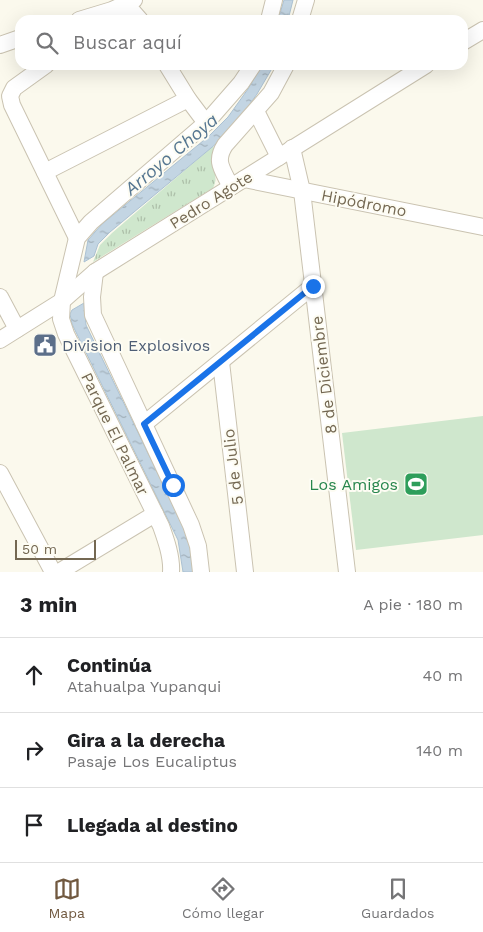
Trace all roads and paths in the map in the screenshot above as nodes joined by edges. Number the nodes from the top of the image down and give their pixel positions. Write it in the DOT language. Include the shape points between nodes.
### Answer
graph roads {
  1 [pos="274,0"];
  2 [pos="306,0"];
  3 [pos="130,2"];
  4 [pos="93,15"];
  5 [pos="113,15"];
  6 [pos="137,15"];
  7 [pos="270,15"];
  8 [pos="302,15"];
  9 [pos="483,30"];
  10 [pos="468,39"];
  11 [pos="15,40"];
  12 [pos="0,44"];
  13 [pos="39,70"];
  14 [pos="170,70"];
  15 [pos="250,70"];
  16 [pos="283,70"];
  17 [pos="418,70"];
  18 [pos="188,99"];
  19 [pos="256,111"];
  20 [pos="206,123"];
  21 [pos="286,153"];
  22 [pos="45,172"];
  23 [pos="238,183"];
  24 [pos="302,191"];
  25 [pos="483,227"];
  26 [pos="77,238"];
  27 [pos="95,272"];
  28 [pos="313,286"];
  29 [pos="0,297"];
  30 [pos="62,300"];
  31 [pos="17,329"];
  32 [pos="0,340"];
  33 [pos="221,362"];
  34 [pos="144,424"];
  35 [pos="0,473"];
  36 [pos="155,514"];
  37 [pos="171,569"];
  38 [pos="53,572"];
  39 [pos="59,572"];
  40 [pos="201,572"];
  41 [pos="245,572"];
  42 [pos="347,572"];
  1 -- 7 [label="street"];
  2 -- 8 [label="street"];
  3 -- 4 [label="street"];
  3 -- 5 [label="street"];
  3 -- 6 [label="street"];
  9 -- 10 [label="street"];
  11 -- 12 [label="street"];
  13 -- 22 [label="street" via="14,88 10,96"];
  14 -- 18 [label="street"];
  15 -- 20 [label="street"];
  16 -- 19 [label="street" via="271,93"];
  17 -- 21 [label="street, Pedro Agote"];
  18 -- 20 [label="street"];
  18 -- 22 [label="street"];
  19 -- 21 [label="street, 8 de Diciembre"];
  19 -- 23 [label="street" via="220,154 220,163"];
  20 -- 26 [label="street" via="91,222"];
  21 -- 23 [label="street, Pedro Agote"];
  21 -- 24 [label="street, 8 de Diciembre"];
  22 -- 26 [label="street"];
  23 -- 24 [label="street, Hipódromo"];
  23 -- 27 [label="street, Pedro Agote"];
  24 -- 25 [label="street, Hipódromo"];
  24 -- 28 [label="street, 8 de Diciembre"];
  26 -- 30 [label="street, Parque El Palmar"];
  27 -- 30 [label="street, Pedro Agote"];
  27 -- 34 [label="street" via="93,314"];
  28 -- 33 [label="street"];
  28 -- 42 [label="street, 8 de Diciembre"];
  29 -- 31 [label="street"];
  30 -- 31 [label="street, Pedro Agote"];
  30 -- 36 [label="street, Parque El Palmar" via="61,320 66,334"];
  31 -- 32 [label="street, Pedro Agote"];
  33 -- 34 [label="street"];
  33 -- 41 [label="street, 5 de Julio"];
  34 -- 40 [label="street" via="191,524"];
  35 -- 38 [label="street"];
  36 -- 37 [label="street, Parque El Palmar" via="167,540"];
  36 -- 39 [label="street"];
}
